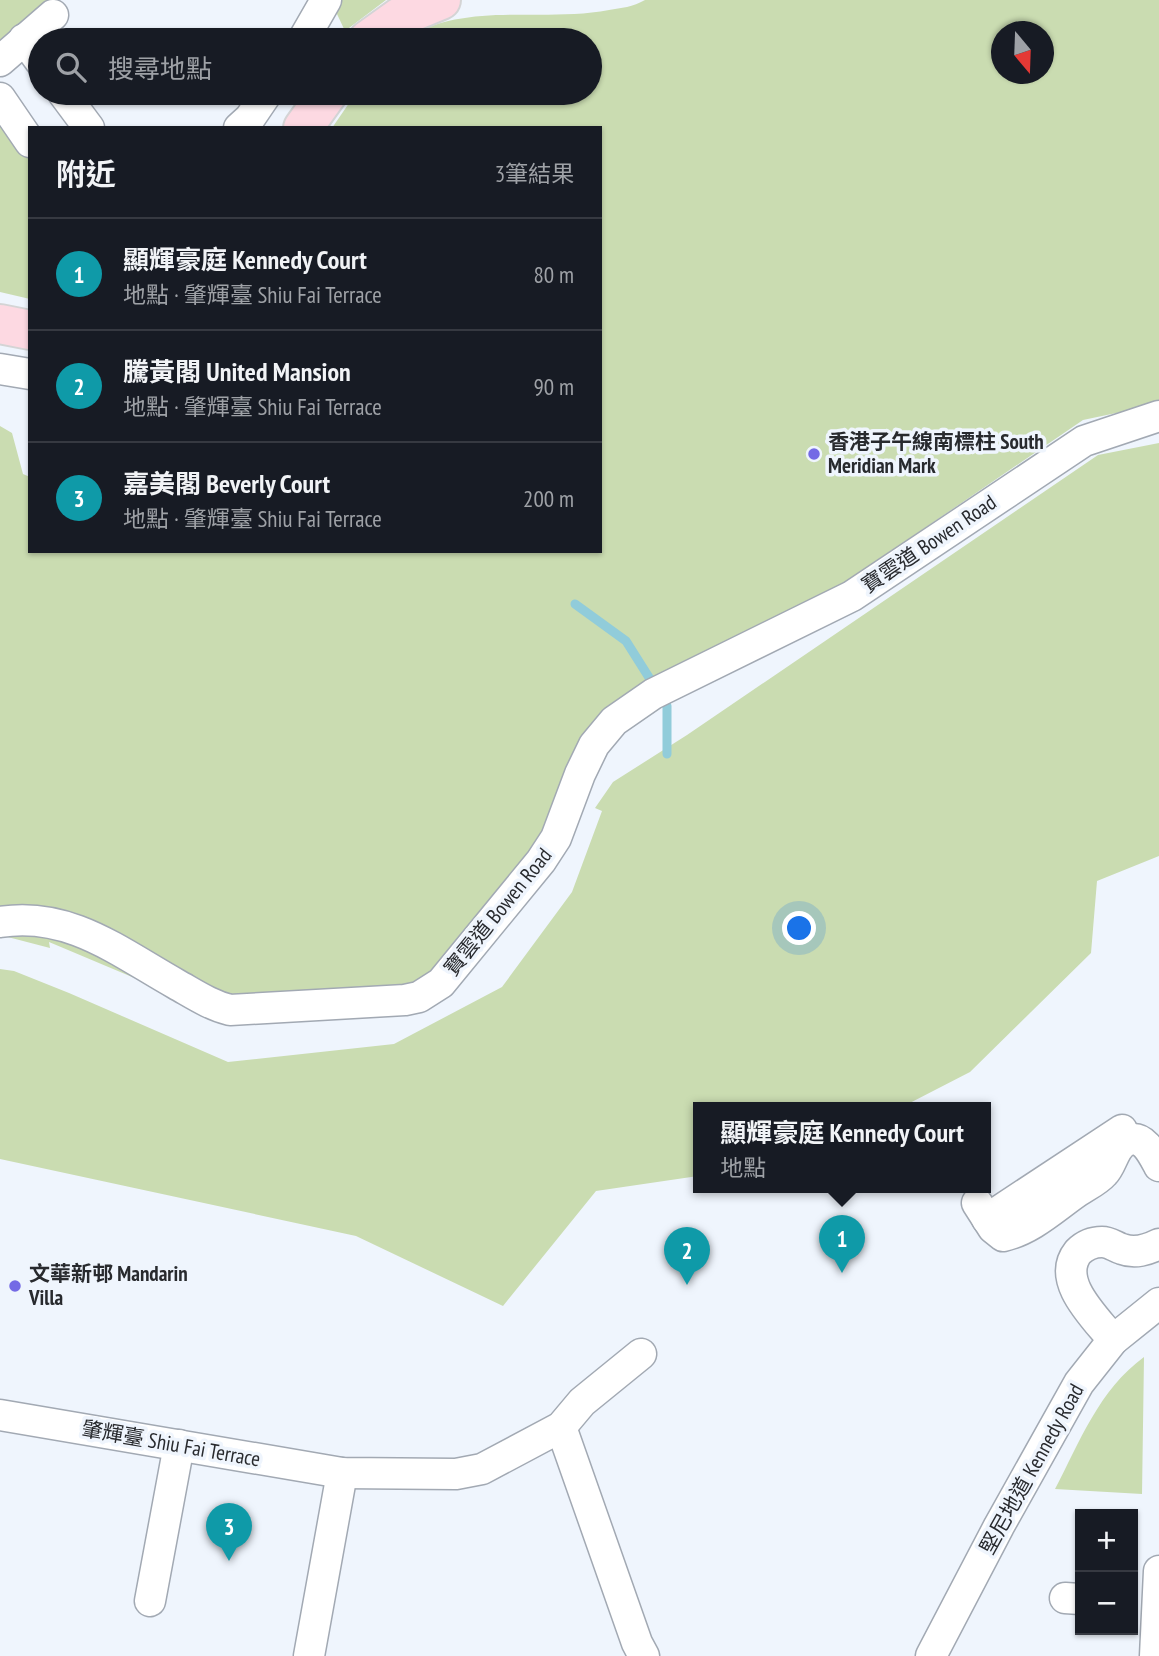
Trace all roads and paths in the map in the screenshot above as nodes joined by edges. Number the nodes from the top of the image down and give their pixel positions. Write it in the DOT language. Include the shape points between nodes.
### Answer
graph roads {
  1 [pos="326,0"];
  2 [pos="418,4"];
  3 [pos="53,15"];
  4 [pos="45,28"];
  5 [pos="310,28"];
  6 [pos="385,28"];
  7 [pos="28,51"];
  8 [pos="0,61"];
  9 [pos="0,99"];
  10 [pos="72,105"];
  11 [pos="259,105"];
  12 [pos="319,105"];
  13 [pos="88,126"];
  14 [pos="241,126"];
  15 [pos="304,126"];
  16 [pos="28,139"];
  17 [pos="0,324"];
  18 [pos="28,330"];
  19 [pos="0,369"];
  20 [pos="28,373"];
  21 [pos="1159,416"];
  22 [pos="0,922"];
  23 [pos="1122,1130"];
  24 [pos="1159,1166"];
  25 [pos="1159,1244"];
  26 [pos="1159,1303"];
  27 [pos="1113,1340"];
  28 [pos="641,1354"];
  29 [pos="0,1415"];
  30 [pos="561,1427"];
  31 [pos="179,1446"];
  32 [pos="342,1473"];
  33 [pos="1159,1571"];
  34 [pos="150,1601"];
  35 [pos="1150,1601"];
  36 [pos="309,1656"];
  37 [pos="644,1656"];
  38 [pos="931,1656"];
  39 [pos="1155,1656"];
  1 -- 5 [label="street"];
  2 -- 6 [label="main road"];
  3 -- 4 [label="street"];
  7 -- 8 [label="street"];
  9 -- 16 [label="street"];
  10 -- 13 [label="street"];
  11 -- 14 [label="street"];
  12 -- 15 [label="main road"];
  17 -- 18 [label="main road"];
  19 -- 20 [label="street"];
  21 -- 22 [label="street, 寶雲道 Bowen Road" via="1075,447 852,596 664,688 625,712 600,736 556,838 541,861 441,983 419,997 230,1010 203,1000 75,928 38,920"];
  23 -- 24 [label="street" via="982,1211 993,1228 1003,1236 1015,1233 1105,1172 1128,1139 1149,1148"];
  25 -- 27 [label="street" via="1134,1252 1101,1242 1082,1248 1075,1256 1072,1284"];
  26 -- 27 [label="street, 堅尼地道 Kennedy Road"];
  27 -- 38 [label="street, 堅尼地道 Kennedy Road" via="1064,1406"];
  28 -- 30 [label="street, 肇輝臺 Shiu Fai Terrace" via="582,1402"];
  29 -- 31 [label="street, 肇輝臺 Shiu Fai Terrace"];
  30 -- 32 [label="street, 肇輝臺 Shiu Fai Terrace" via="482,1469 456,1474"];
  30 -- 37 [label="street"];
  31 -- 32 [label="street, 肇輝臺 Shiu Fai Terrace"];
  31 -- 34 [label="street"];
  32 -- 36 [label="street"];
  33 -- 35 [label="street"];
  35 -- 39 [label="street"];
}
